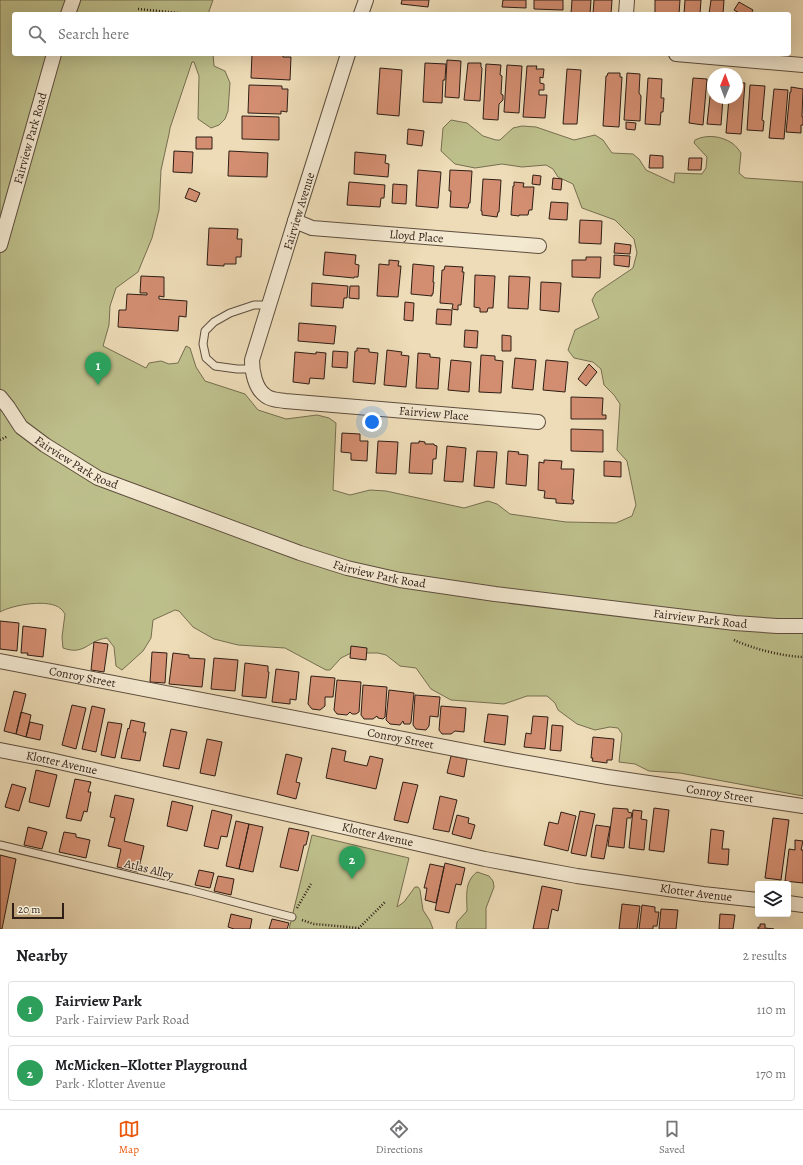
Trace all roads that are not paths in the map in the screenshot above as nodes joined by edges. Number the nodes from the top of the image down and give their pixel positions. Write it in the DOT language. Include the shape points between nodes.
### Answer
graph roads {
  1 [pos="73,0"];
  2 [pos="366,0"];
  3 [pos="627,0"];
  4 [pos="69,12"];
  5 [pos="362,12"];
  6 [pos="626,12"];
  7 [pos="53,56"];
  8 [pos="347,56"];
  9 [pos="699,56"];
  10 [pos="803,65"];
  11 [pos="295,221"];
  12 [pos="0,245"];
  13 [pos="539,246"];
  14 [pos="269,305"];
  15 [pos="252,369"];
  16 [pos="0,397"];
  17 [pos="538,422"];
  18 [pos="803,626"];
  19 [pos="0,661"];
  20 [pos="0,750"];
  21 [pos="803,806"];
  22 [pos="0,845"];
  23 [pos="755,900"];
  24 [pos="791,903"];
  25 [pos="803,905"];
  26 [pos="292,917"];
  1 -- 4 [label="street"];
  2 -- 5 [label="street"];
  3 -- 6 [label="street"];
  7 -- 12 [label="street, Fairview Park Road"];
  8 -- 11 [label="street, Fairview Avenue"];
  9 -- 10 [label="street"];
  11 -- 13 [label="street, Lloyd Place" via="312,228"];
  11 -- 14 [label="street, Fairview Avenue"];
  14 -- 15 [label="street, Fairview Avenue" via="252,360"];
  14 -- 15 [label="lane" via="254,305 230,313 214,322 205,331 203,344 206,358 215,366"];
  15 -- 17 [label="street, Fairview Place" via="260,390 272,399"];
  16 -- 18 [label="street, Fairview Park Road" via="21,427 98,478 347,568 400,580 495,594 735,623"];
  19 -- 21 [label="street, Conroy Street" via="512,760"];
  20 -- 23 [label="street, Klotter Avenue" via="485,859 577,876"];
  22 -- 26 [label="lane, Atlas Alley"];
  24 -- 25 [label="street"];
}
